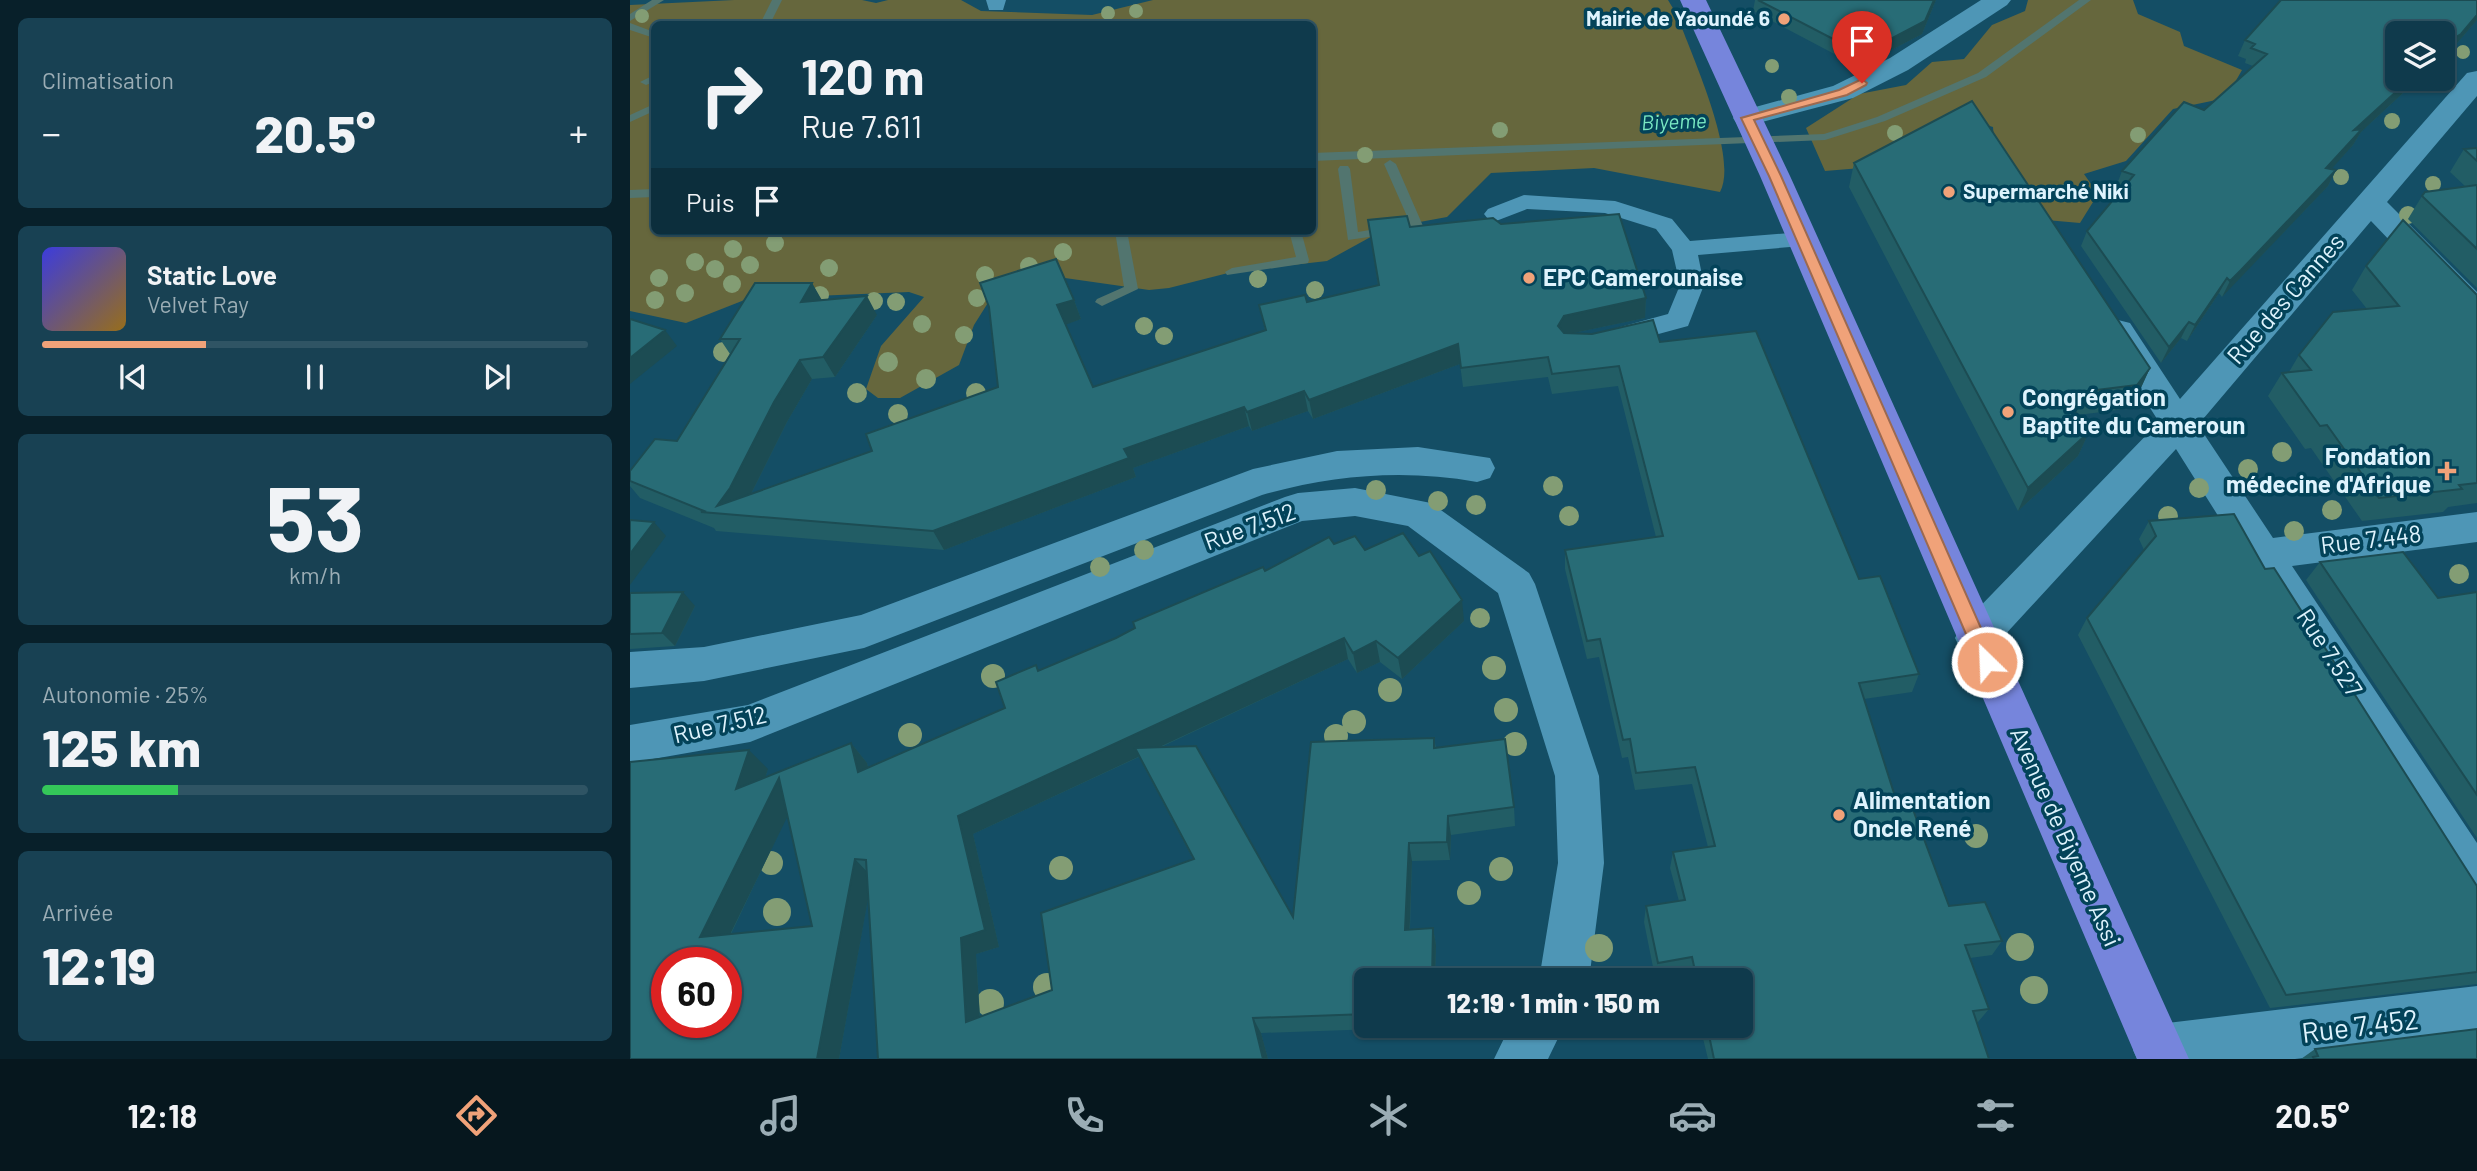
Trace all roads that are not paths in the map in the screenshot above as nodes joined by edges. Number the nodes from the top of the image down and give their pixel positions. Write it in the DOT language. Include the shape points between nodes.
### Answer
graph roads {
  1 [pos="1693,0"];
  2 [pos="1998,0"];
  3 [pos="2477,79"];
  4 [pos="1751,126"];
  5 [pos="2370,203"];
  6 [pos="1496,214"];
  7 [pos="1802,239"];
  8 [pos="1684,249"];
  9 [pos="2102,307"];
  10 [pos="2477,311"];
  11 [pos="1600,339"];
  12 [pos="2180,422"];
  13 [pos="1477,468"];
  14 [pos="2477,527"];
  15 [pos="2265,554"];
  16 [pos="1976,638"];
  17 [pos="630,670"];
  18 [pos="630,744"];
  19 [pos="2477,884"];
  20 [pos="1568,968"];
  21 [pos="2477,1011"];
  22 [pos="1531,1038"];
  23 [pos="2161,1055"];
  24 [pos="1520,1059"];
  1 -- 4 [label="main road, Avenue de Biyeme Assi"];
  2 -- 4 [label="street" via="1899,64 1843,92"];
  3 -- 5 [label="street, Rue des Cannes"];
  4 -- 7 [label="main road, Avenue de Biyeme Assi"];
  5 -- 10 [label="street"];
  5 -- 12 [label="street, Rue des Cannes"];
  6 -- 8 [label="lane" via="1524,202 1607,206 1664,224"];
  7 -- 8 [label="lane"];
  7 -- 16 [label="main road, Avenue de Biyeme Assi"];
  8 -- 11 [label="lane" via="1692,285 1679,320"];
  9 -- 12 [label="street, Rue 7.527"];
  12 -- 15 [label="street, Rue 7.527"];
  12 -- 16 [label="street, Rue des Cannes"];
  13 -- 17 [label="street, Rue 7.512" via="1388,458 1302,470 1252,483 864,631 704,664"];
  14 -- 15 [label="street, Rue 7.448"];
  15 -- 19 [label="street, Rue 7.527"];
  16 -- 23 [label="main road, Avenue de Biyeme Assi"];
  18 -- 20 [label="street, Rue 7.512" via="750,723 1298,508 1355,502 1418,513 1515,584 1577,776 1581,863"];
  21 -- 23 [label="street, Rue 7.452"];
  22 -- 24 [label="street"];
}
